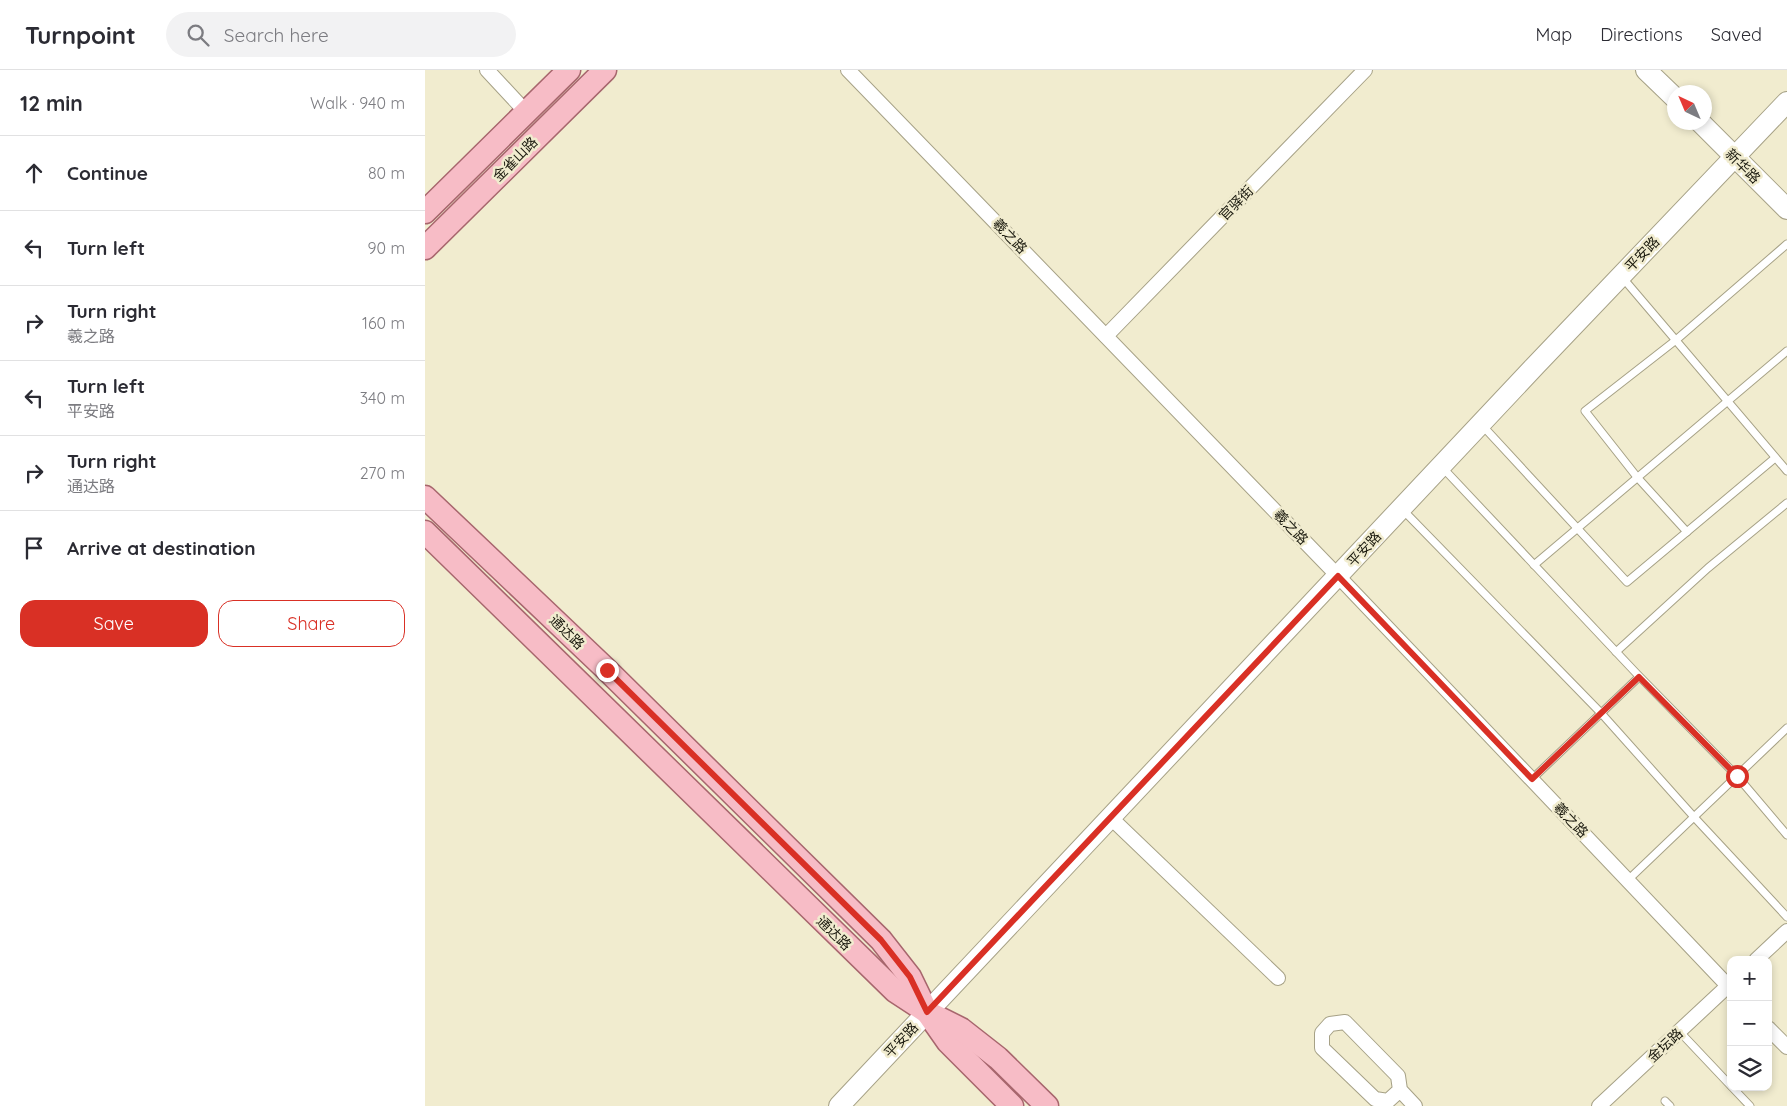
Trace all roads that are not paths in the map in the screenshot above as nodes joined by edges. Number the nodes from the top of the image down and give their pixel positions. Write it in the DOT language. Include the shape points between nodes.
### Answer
graph roads {
  1 [pos="487,70"];
  2 [pos="569,70"];
  3 [pos="605,70"];
  4 [pos="848,70"];
  5 [pos="1365,70"];
  6 [pos="1646,70"];
  7 [pos="1667,90"];
  8 [pos="1787,102"];
  9 [pos="526,112"];
  10 [pos="1708,130"];
  11 [pos="1735,157"];
  12 [pos="1787,209"];
  13 [pos="425,212"];
  14 [pos="1787,244"];
  15 [pos="425,248"];
  16 [pos="1621,276"];
  17 [pos="1106,336"];
  18 [pos="1677,340"];
  19 [pos="1787,351"];
  20 [pos="1728,402"];
  21 [pos="1481,424"];
  22 [pos="1775,458"];
  23 [pos="1441,466"];
  24 [pos="1787,471"];
  25 [pos="1637,477"];
  26 [pos="425,497"];
  27 [pos="1787,503"];
  28 [pos="1402,508"];
  29 [pos="1577,528"];
  30 [pos="425,532"];
  31 [pos="1687,532"];
  32 [pos="1533,565"];
  33 [pos="1338,576"];
  34 [pos="1615,652"];
  35 [pos="1639,677"];
  36 [pos="1601,713"];
  37 [pos="1787,728"];
  38 [pos="1737,776"];
  39 [pos="1532,779"];
  40 [pos="1110,817"];
  41 [pos="1694,817"];
  42 [pos="1787,835"];
  43 [pos="1628,880"];
  44 [pos="1787,917"];
  45 [pos="1787,930"];
  46 [pos="1760,956"];
  47 [pos="1279,978"];
  48 [pos="1727,983"];
  49 [pos="1727,989"];
  50 [pos="927,1012"];
  51 [pos="1679,1031"];
  52 [pos="1772,1032"];
  53 [pos="1787,1047"];
  54 [pos="1727,1082"];
  55 [pos="1400,1090"];
  56 [pos="1736,1091"];
  57 [pos="839,1106"];
  58 [pos="1012,1106"];
  59 [pos="1047,1106"];
  60 [pos="1415,1106"];
  61 [pos="1599,1106"];
  62 [pos="1750,1106"];
  1 -- 9 [label="street"];
  2 -- 9 [label="main road, 金雀山路"];
  3 -- 15 [label="main road, 金雀山路"];
  4 -- 17 [label="street, 羲之路"];
  5 -- 17 [label="street, 官驿街"];
  6 -- 7 [label="main road"];
  8 -- 11 [label="main road, 平安路"];
  9 -- 13 [label="main road, 金雀山路"];
  10 -- 11 [label="main road, 新华路"];
  11 -- 12 [label="main road, 新华路"];
  11 -- 16 [label="main road, 平安路"];
  14 -- 18 [label="lane"];
  16 -- 18 [label="lane"];
  16 -- 21 [label="main road, 平安路"];
  17 -- 33 [label="street, 羲之路"];
  18 -- 20 [label="lane"];
  18 -- 25 [label="lane" via="1585,411"];
  19 -- 20 [label="lane"];
  20 -- 22 [label="lane"];
  20 -- 25 [label="lane"];
  21 -- 23 [label="main road, 平安路"];
  21 -- 29 [label="lane"];
  22 -- 24 [label="lane"];
  22 -- 31 [label="lane"];
  23 -- 28 [label="main road, 平安路"];
  23 -- 32 [label="lane"];
  25 -- 29 [label="lane"];
  25 -- 31 [label="lane"];
  26 -- 50 [label="main road, 通达路" via="614,677 881,940 910,977"];
  27 -- 34 [label="lane" via="1708,568"];
  28 -- 33 [label="main road, 平安路"];
  28 -- 36 [label="lane"];
  29 -- 31 [label="lane" via="1627,582"];
  29 -- 32 [label="lane"];
  30 -- 50 [label="main road, 通达路" via="874,971 895,991"];
  32 -- 34 [label="lane"];
  33 -- 39 [label="street, 羲之路"];
  33 -- 40 [label="main road, 平安路"];
  34 -- 35 [label="lane"];
  35 -- 36 [label="lane"];
  35 -- 38 [label="lane"];
  36 -- 39 [label="lane"];
  36 -- 41 [label="lane"];
  37 -- 38 [label="lane"];
  38 -- 41 [label="lane"];
  38 -- 42 [label="lane"];
  39 -- 43 [label="street, 羲之路"];
  40 -- 47 [label="street"];
  40 -- 50 [label="main road, 平安路"];
  41 -- 43 [label="lane"];
  41 -- 44 [label="lane"];
  43 -- 48 [label="street, 羲之路"];
  45 -- 46 [label="street"];
  49 -- 51 [label="street, 金坛路"];
  50 -- 57 [label="main road, 平安路"];
  50 -- 58 [label="main road, 通达路" via="948,1042"];
  50 -- 59 [label="main road, 通达路" via="961,1029 998,1058"];
  51 -- 54 [label="lane"];
  51 -- 61 [label="street, 金坛路"];
  52 -- 53 [label="street"];
  55 -- 55 [label="street" via="1388,1101 1375,1100 1322,1048 1322,1033 1330,1024 1345,1022 1398,1076"];
  55 -- 60 [label="street"];
  56 -- 62 [label="lane"];
}
